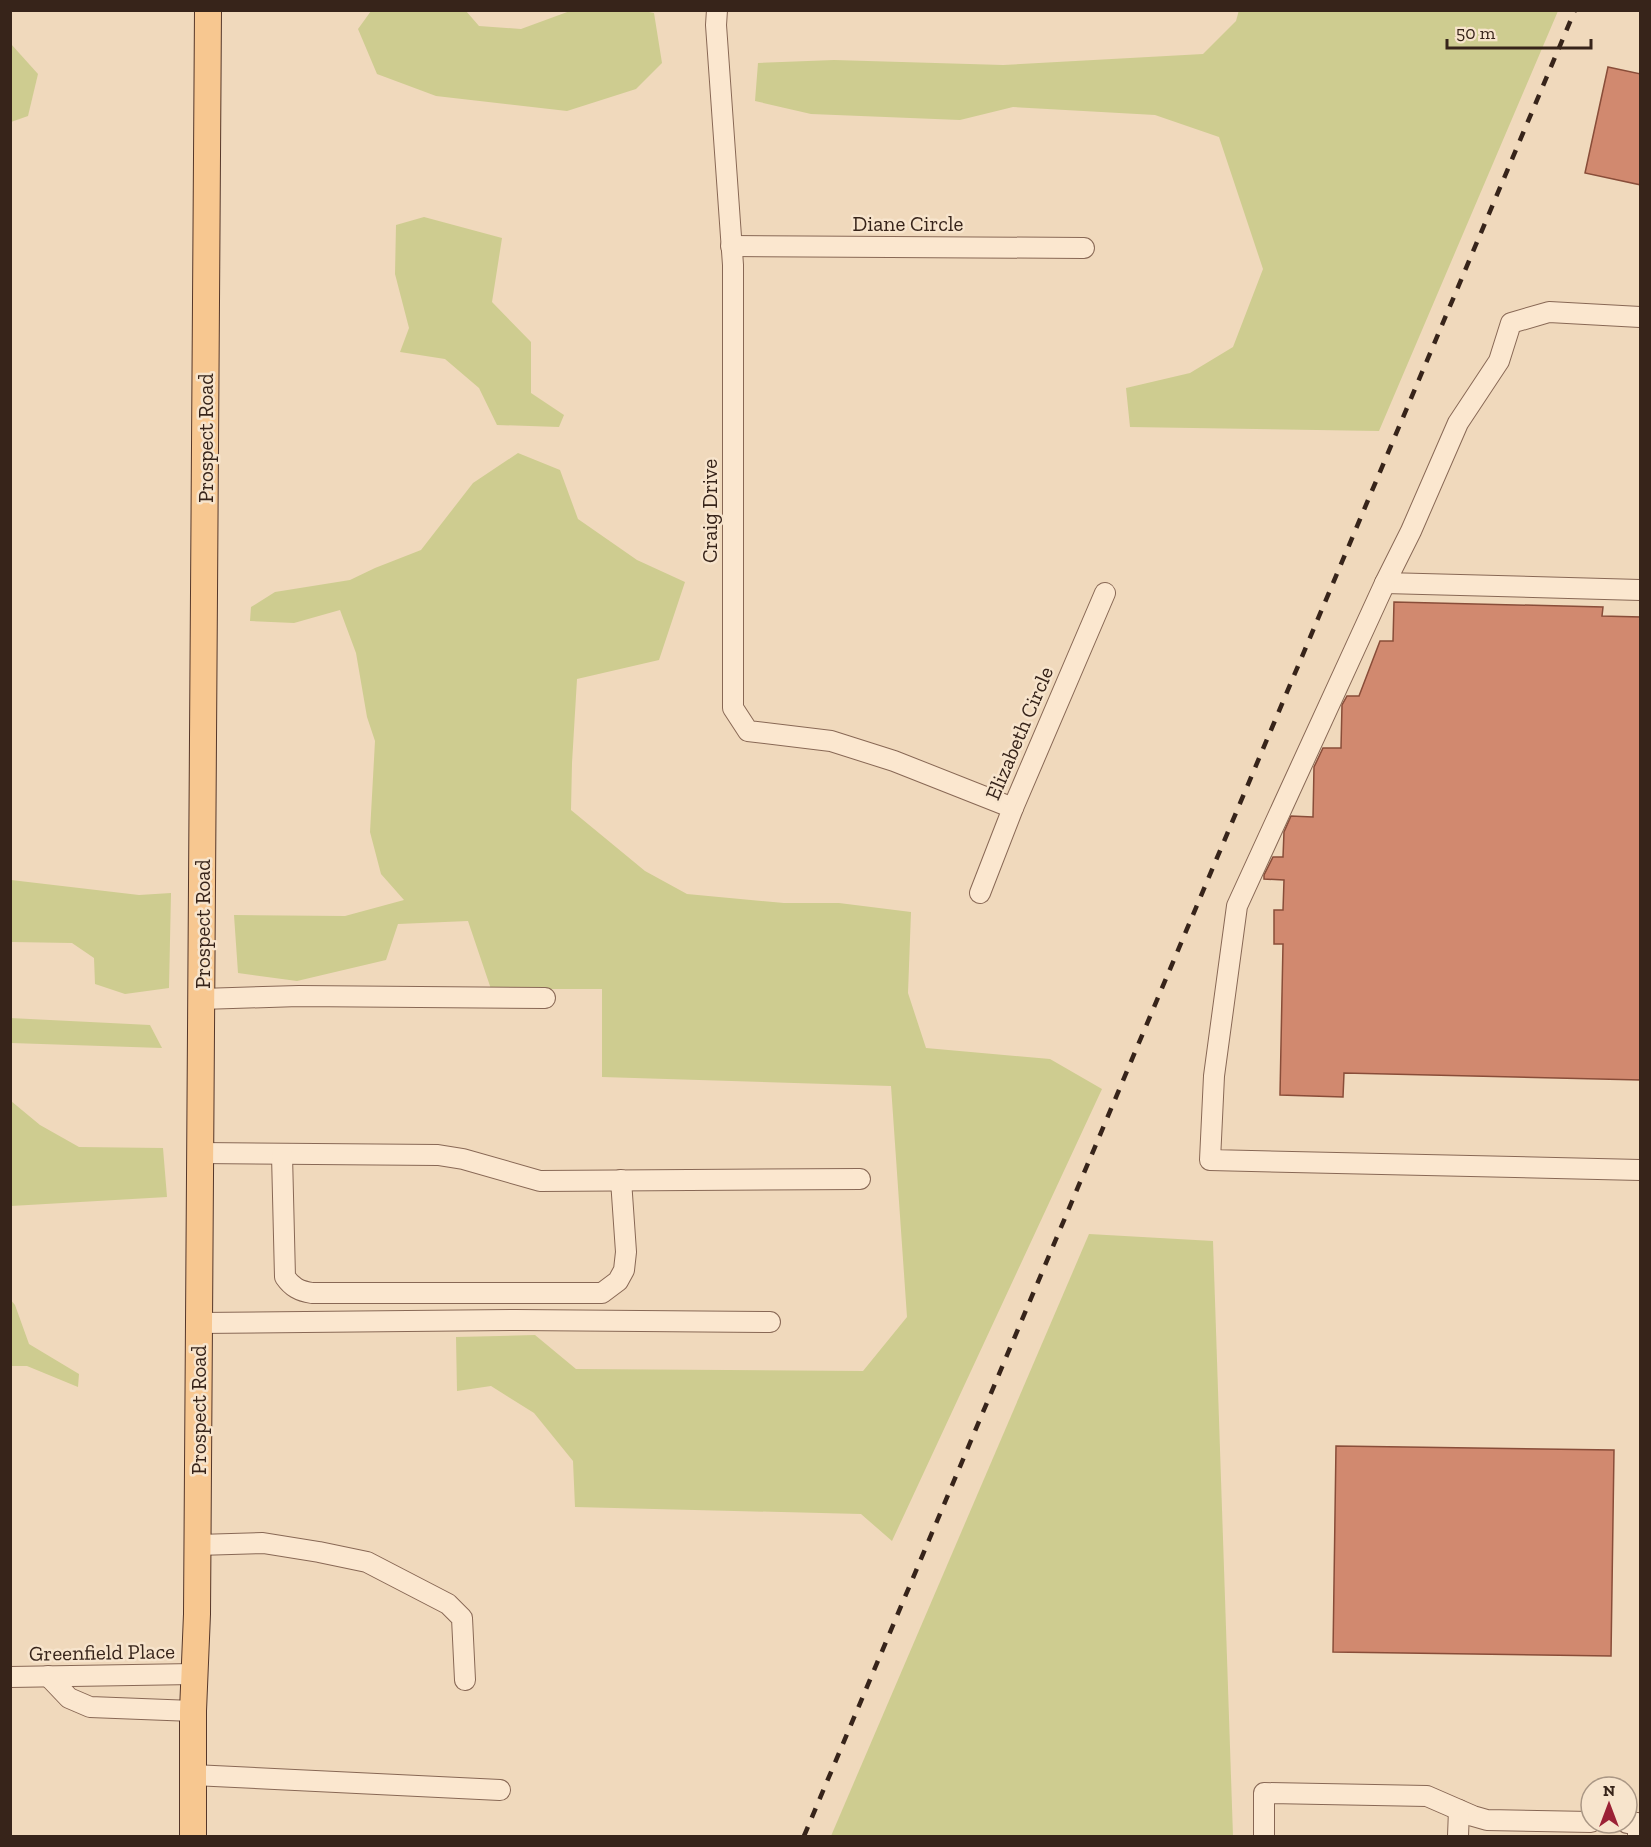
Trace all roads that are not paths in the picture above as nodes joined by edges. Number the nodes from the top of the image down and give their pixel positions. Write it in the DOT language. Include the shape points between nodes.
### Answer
graph roads {
  1 [pos="208,10"];
  2 [pos="717,10"];
  3 [pos="731,246"];
  4 [pos="1084,248"];
  5 [pos="1641,317"];
  6 [pos="1385,583"];
  7 [pos="1641,590"];
  8 [pos="1105,593"];
  9 [pos="1013,808"];
  10 [pos="980,893"];
  11 [pos="545,998"];
  12 [pos="201,999"];
  13 [pos="200,1153"];
  14 [pos="282,1155"];
  15 [pos="1641,1170"];
  16 [pos="621,1179"];
  17 [pos="860,1179"];
  18 [pos="770,1322"];
  19 [pos="199,1323"];
  20 [pos="198,1545"];
  21 [pos="194,1674"];
  22 [pos="48,1676"];
  23 [pos="10,1677"];
  24 [pos="465,1680"];
  25 [pos="194,1711"];
  26 [pos="194,1774"];
  27 [pos="500,1790"];
  28 [pos="1459,1810"];
  29 [pos="1579,1822"];
  30 [pos="193,1836"];
  31 [pos="1264,1836"];
  32 [pos="1458,1836"];
  1 -- 12 [label="main road, Prospect Road"];
  2 -- 3 [label="street, Craig Drive"];
  3 -- 4 [label="street, Diane Circle"];
  3 -- 9 [label="street, Craig Drive" via="733,708 748,731 831,741"];
  5 -- 6 [label="street" via="1549,312 1511,323 1498,361 1458,423"];
  6 -- 7 [label="street"];
  6 -- 15 [label="street" via="1237,906 1214,1076 1210,1160"];
  8 -- 9 [label="street, Elizabeth Circle"];
  9 -- 10 [label="street, Elizabeth Circle"];
  11 -- 12 [label="street"];
  12 -- 13 [label="main road, Prospect Road"];
  13 -- 14 [label="street"];
  13 -- 19 [label="main road, Prospect Road"];
  14 -- 16 [label="street" via="438,1155 540,1181"];
  14 -- 16 [label="street" via="285,1277 295,1287 312,1293 602,1293 618,1281 624,1270"];
  16 -- 17 [label="street"];
  18 -- 19 [label="street"];
  19 -- 20 [label="main road, Prospect Road"];
  20 -- 21 [label="main road, Prospect Road"];
  20 -- 24 [label="street" via="263,1543 367,1562 391,1573 448,1604 462,1618"];
  21 -- 22 [label="street, Greenfield Place"];
  21 -- 25 [label="main road, Prospect Road"];
  22 -- 23 [label="street, Greenfield Place"];
  22 -- 25 [label="street" via="69,1698 90,1707"];
  25 -- 26 [label="main road, Prospect Road"];
  26 -- 27 [label="street"];
  26 -- 30 [label="main road, Prospect Road"];
  28 -- 29 [label="street" via="1487,1820"];
  28 -- 31 [label="street" via="1427,1796 1264,1793"];
  28 -- 32 [label="street"];
}
